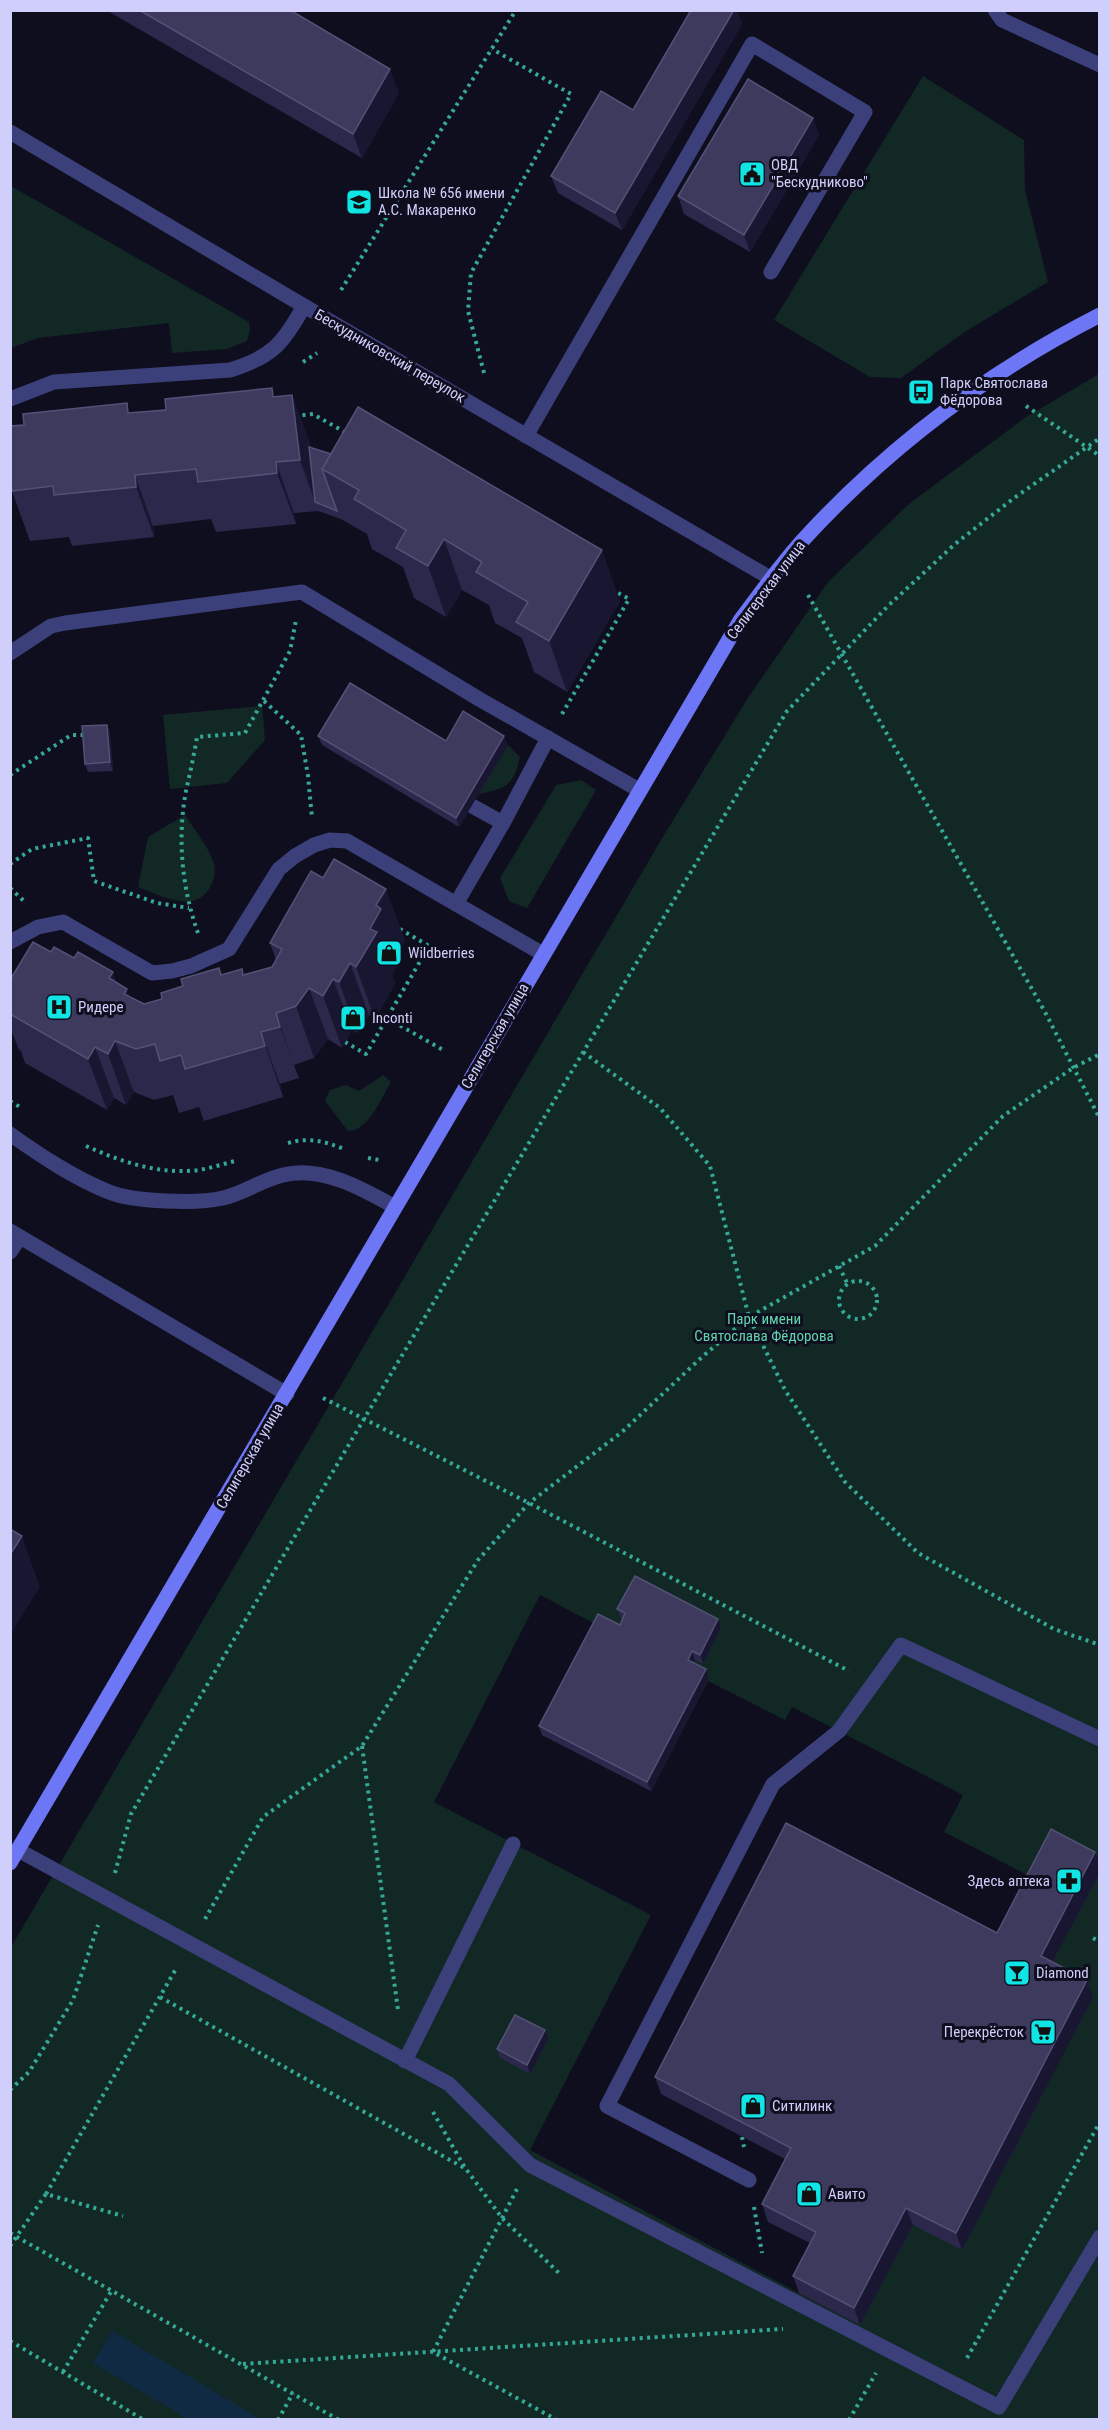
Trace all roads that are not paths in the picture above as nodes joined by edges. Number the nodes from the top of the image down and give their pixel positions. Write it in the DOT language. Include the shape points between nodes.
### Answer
graph roads {
  1 [pos="995,10"];
  2 [pos="1100,65"];
  3 [pos="10,132"];
  4 [pos="771,272"];
  5 [pos="304,306"];
  6 [pos="1100,315"];
  7 [pos="10,399"];
  8 [pos="526,436"];
  9 [pos="772,579"];
  10 [pos="10,653"];
  11 [pos="548,738"];
  12 [pos="639,790"];
  13 [pos="472,806"];
  14 [pos="502,823"];
  15 [pos="456,904"];
  16 [pos="10,942"];
  17 [pos="543,954"];
  18 [pos="10,1134"];
  19 [pos="395,1208"];
  20 [pos="15,1234"];
  21 [pos="10,1252"];
  22 [pos="287,1394"];
  23 [pos="1100,1739"];
  24 [pos="513,1844"];
  25 [pos="14,1856"];
  26 [pos="405,2061"];
  27 [pos="749,2180"];
  28 [pos="1100,2237"];
  1 -- 2 [label="street" via="1002,20"];
  3 -- 5 [label="street, Бескудниковский переулок"];
  4 -- 8 [label="street" via="865,112 752,44"];
  5 -- 7 [label="street" via="287,336 271,351 230,370 54,382"];
  5 -- 8 [label="street, Бескудниковский переулок"];
  6 -- 9 [label="street, Селигерская улица" via="1006,367 940,412 849,492"];
  8 -- 9 [label="street, Бескудниковский переулок"];
  9 -- 12 [label="street, Селигерская улица" via="741,619"];
  10 -- 11 [label="street" via="51,626 65,623 302,592"];
  11 -- 12 [label="street"];
  11 -- 14 [label="street"];
  12 -- 17 [label="street, Селигерская улица"];
  13 -- 14 [label="street"];
  14 -- 15 [label="street"];
  15 -- 16 [label="street" via="346,842 330,840 314,845 279,869 229,950 209,960 152,973 63,922 38,927"];
  15 -- 17 [label="street"];
  17 -- 19 [label="street, Селигерская улица"];
  18 -- 19 [label="street" via="57,1166 111,1193 150,1200 203,1200 222,1198 285,1174 307,1174 335,1178 362,1188"];
  19 -- 22 [label="street, Селигерская улица"];
  20 -- 21 [label="street"];
  20 -- 22 [label="street"];
  22 -- 25 [label="street, Селигерская улица"];
  23 -- 27 [label="street" via="901,1645 839,1731 773,1784 607,2106"];
  24 -- 26 [label="street"];
  25 -- 26 [label="street" via="108,1899"];
  26 -- 28 [label="street" via="449,2084 530,2165 999,2407"];
}
